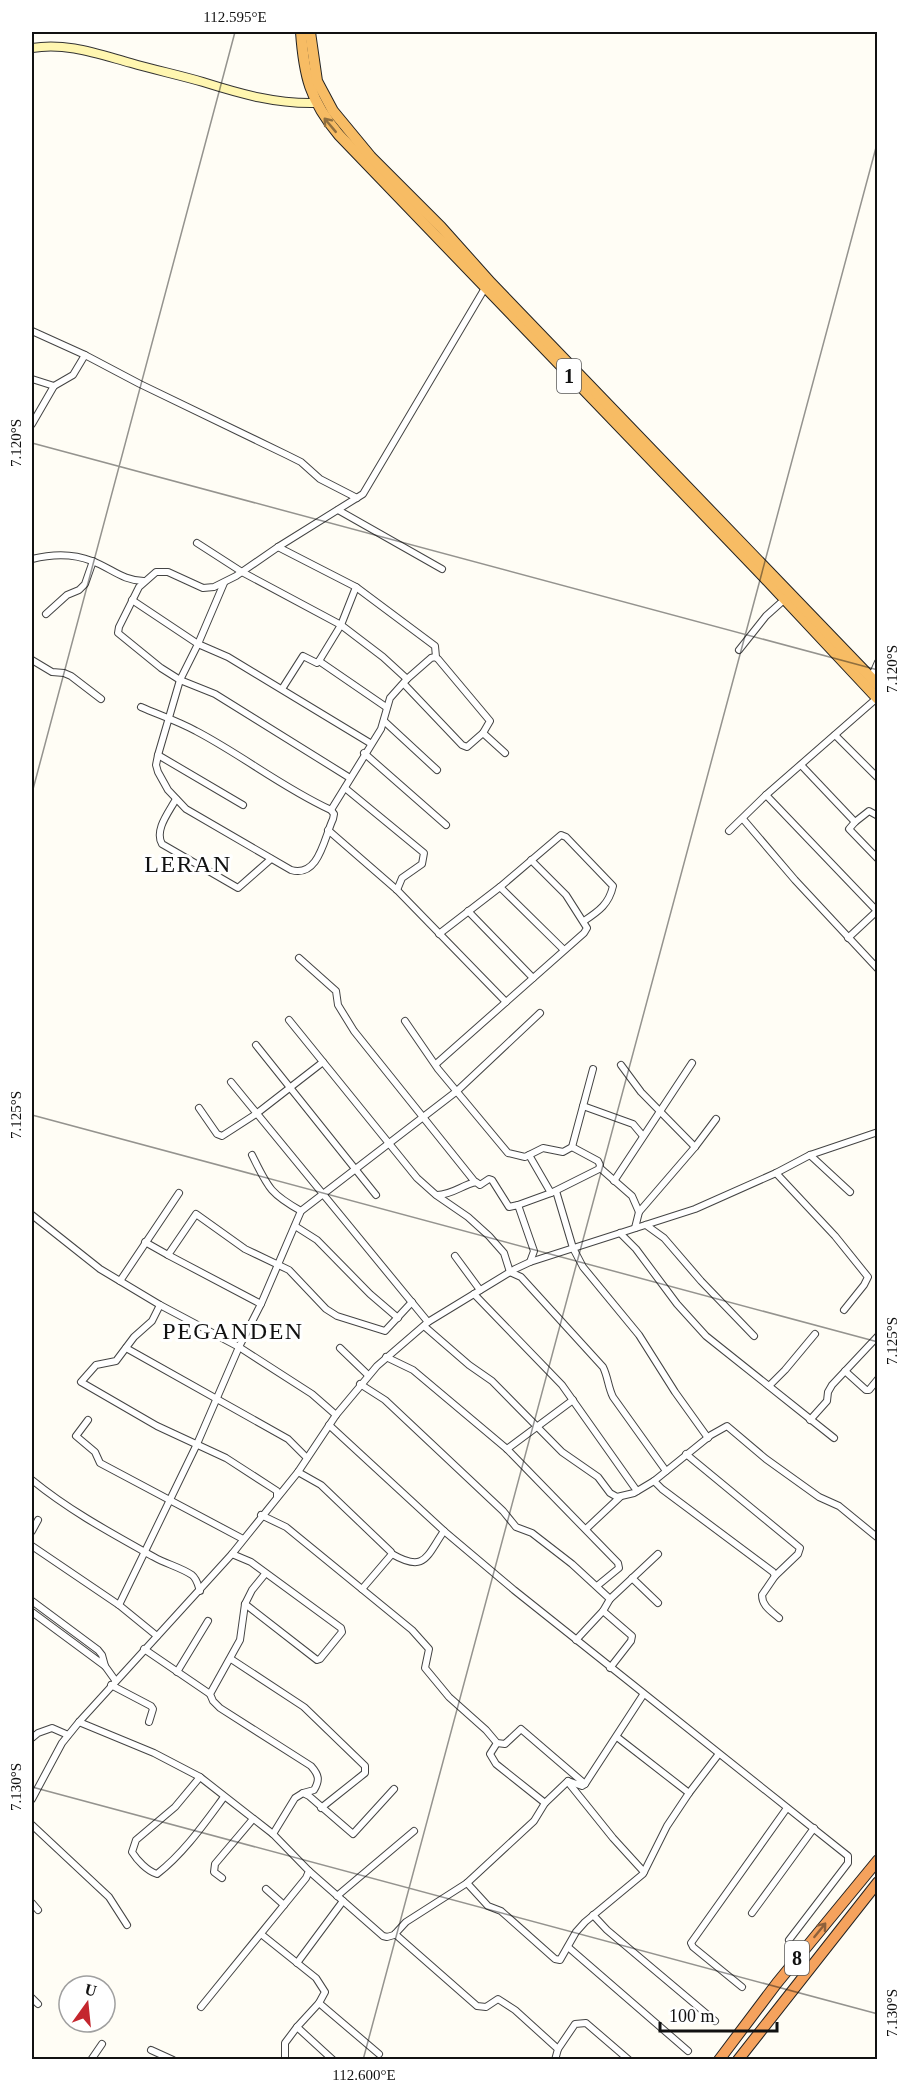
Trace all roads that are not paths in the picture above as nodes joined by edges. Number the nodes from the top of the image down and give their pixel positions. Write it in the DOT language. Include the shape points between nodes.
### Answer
graph roads {
  1 [pos="301,32"];
  2 [pos="310,32"];
  3 [pos="32,48"];
  4 [pos="313,83"];
  5 [pos="316,103"];
  6 [pos="485,288"];
  7 [pos="32,331"];
  8 [pos="85,355"];
  9 [pos="32,378"];
  10 [pos="54,386"];
  11 [pos="32,421"];
  12 [pos="357,498"];
  13 [pos="338,510"];
  14 [pos="197,543"];
  15 [pos="278,547"];
  16 [pos="32,559"];
  17 [pos="93,561"];
  18 [pos="442,569"];
  19 [pos="242,572"];
  20 [pos="144,581"];
  21 [pos="224,583"];
  22 [pos="356,587"];
  23 [pos="787,597"];
  24 [pos="132,600"];
  25 [pos="46,614"];
  26 [pos="341,625"];
  27 [pos="198,644"];
  28 [pos="739,650"];
  29 [pos="436,657"];
  30 [pos="32,660"];
  31 [pos="319,661"];
  32 [pos="878,662"];
  33 [pos="180,680"];
  34 [pos="874,681"];
  35 [pos="405,682"];
  36 [pos="282,689"];
  37 [pos="877,698"];
  38 [pos="100,699"];
  39 [pos="141,707"];
  40 [pos="386,707"];
  41 [pos="168,717"];
  42 [pos="384,721"];
  43 [pos="483,733"];
  44 [pos="835,735"];
  45 [pos="370,743"];
  46 [pos="364,753"];
  47 [pos="505,753"];
  48 [pos="158,755"];
  49 [pos="801,765"];
  50 [pos="437,770"];
  51 [pos="350,778"];
  52 [pos="878,778"];
  53 [pos="345,788"];
  54 [pos="766,795"];
  55 [pos="176,799"];
  56 [pos="243,805"];
  57 [pos="331,810"];
  58 [pos="878,816"];
  59 [pos="743,819"];
  60 [pos="855,822"];
  61 [pos="446,825"];
  62 [pos="328,830"];
  63 [pos="729,831"];
  64 [pos="271,859"];
  65 [pos="878,859"];
  66 [pos="531,860"];
  67 [pos="500,887"];
  68 [pos="397,890"];
  69 [pos="468,911"];
  70 [pos="877,911"];
  71 [pos="584,921"];
  72 [pos="439,934"];
  73 [pos="848,938"];
  74 [pos="564,950"];
  75 [pos="299,957"];
  76 [pos="878,969"];
  77 [pos="533,978"];
  78 [pos="506,1002"];
  79 [pos="540,1013"];
  80 [pos="289,1020"];
  81 [pos="405,1021"];
  82 [pos="256,1045"];
  83 [pos="323,1062"];
  84 [pos="692,1063"];
  85 [pos="436,1064"];
  86 [pos="621,1065"];
  87 [pos="593,1069"];
  88 [pos="231,1082"];
  89 [pos="290,1087"];
  90 [pos="457,1091"];
  91 [pos="583,1106"];
  92 [pos="199,1108"];
  93 [pos="659,1111"];
  94 [pos="256,1114"];
  95 [pos="423,1118"];
  96 [pos="716,1119"];
  97 [pos="878,1132"];
  98 [pos="643,1136"];
  99 [pos="390,1143"];
  100 [pos="572,1147"];
  101 [pos="694,1147"];
  102 [pos="252,1155"];
  103 [pos="529,1155"];
  104 [pos="810,1155"];
  105 [pos="600,1167"];
  106 [pos="355,1168"];
  107 [pos="776,1173"];
  108 [pos="614,1181"];
  109 [pos="474,1182"];
  110 [pos="179,1192"];
  111 [pos="553,1192"];
  112 [pos="850,1192"];
  113 [pos="322,1194"];
  114 [pos="376,1195"];
  115 [pos="436,1195"];
  116 [pos="518,1205"];
  117 [pos="301,1211"];
  118 [pos="639,1212"];
  119 [pos="32,1215"];
  120 [pos="646,1225"];
  121 [pos="295,1226"];
  122 [pos="635,1228"];
  123 [pos="620,1233"];
  124 [pos="145,1242"];
  125 [pos="573,1248"];
  126 [pos="168,1255"];
  127 [pos="455,1256"];
  128 [pos="530,1262"];
  129 [pos="278,1264"];
  130 [pos="510,1272"];
  131 [pos="120,1281"];
  132 [pos="480,1290"];
  133 [pos="474,1294"];
  134 [pos="412,1302"];
  135 [pos="261,1304"];
  136 [pos="160,1305"];
  137 [pos="844,1310"];
  138 [pos="398,1318"];
  139 [pos="426,1324"];
  140 [pos="815,1334"];
  141 [pos="754,1336"];
  142 [pos="877,1338"];
  143 [pos="239,1347"];
  144 [pos="126,1348"];
  145 [pos="340,1348"];
  146 [pos="386,1357"];
  147 [pos="845,1371"];
  148 [pos="368,1375"];
  149 [pos="877,1382"];
  150 [pos="360,1384"];
  151 [pos="769,1386"];
  152 [pos="216,1399"];
  153 [pos="573,1400"];
  154 [pos="336,1415"];
  155 [pos="88,1420"];
  156 [pos="810,1420"];
  157 [pos="329,1425"];
  158 [pos="538,1426"];
  159 [pos="708,1438"];
  160 [pos="834,1438"];
  161 [pos="197,1444"];
  162 [pos="507,1449"];
  163 [pos="686,1454"];
  164 [pos="307,1458"];
  165 [pos="666,1471"];
  166 [pos="298,1472"];
  167 [pos="32,1480"];
  168 [pos="654,1480"];
  169 [pos="637,1491"];
  170 [pos="277,1497"];
  171 [pos="620,1497"];
  172 [pos="171,1499"];
  173 [pos="261,1515"];
  174 [pos="38,1520"];
  175 [pos="586,1529"];
  176 [pos="32,1531"];
  177 [pos="444,1531"];
  178 [pos="878,1538"];
  179 [pos="243,1539"];
  180 [pos="32,1546"];
  181 [pos="146,1552"];
  182 [pos="232,1554"];
  183 [pos="392,1554"];
  184 [pos="658,1554"];
  185 [pos="266,1574"];
  186 [pos="776,1576"];
  187 [pos="632,1578"];
  188 [pos="597,1586"];
  189 [pos="362,1589"];
  190 [pos="200,1591"];
  191 [pos="610,1599"];
  192 [pos="32,1601"];
  193 [pos="658,1603"];
  194 [pos="245,1604"];
  195 [pos="119,1605"];
  196 [pos="603,1611"];
  197 [pos="32,1612"];
  198 [pos="779,1618"];
  199 [pos="208,1622"];
  200 [pos="69,1634"];
  201 [pos="157,1636"];
  202 [pos="576,1640"];
  203 [pos="144,1649"];
  204 [pos="231,1659"];
  205 [pos="103,1660"];
  206 [pos="610,1668"];
  207 [pos="177,1672"];
  208 [pos="113,1683"];
  209 [pos="210,1694"];
  210 [pos="643,1695"];
  211 [pos="79,1722"];
  212 [pos="149,1722"];
  213 [pos="68,1735"];
  214 [pos="616,1737"];
  215 [pos="32,1738"];
  216 [pos="497,1743"];
  217 [pos="718,1755"];
  218 [pos="200,1777"];
  219 [pos="568,1781"];
  220 [pos="585,1784"];
  221 [pos="394,1789"];
  222 [pos="303,1793"];
  223 [pos="689,1793"];
  224 [pos="224,1797"];
  225 [pos="32,1800"];
  226 [pos="545,1803"];
  227 [pos="321,1808"];
  228 [pos="787,1809"];
  229 [pos="253,1820"];
  230 [pos="32,1825"];
  231 [pos="814,1828"];
  232 [pos="414,1831"];
  233 [pos="273,1834"];
  234 [pos="878,1860"];
  235 [pos="309,1871"];
  236 [pos="644,1872"];
  237 [pos="222,1878"];
  238 [pos="877,1882"];
  239 [pos="467,1883"];
  240 [pos="266,1889"];
  241 [pos="340,1898"];
  242 [pos="32,1903"];
  243 [pos="284,1905"];
  244 [pos="38,1910"];
  245 [pos="752,1913"];
  246 [pos="593,1915"];
  247 [pos="127,1925"];
  248 [pos="261,1934"];
  249 [pos="395,1934"];
  250 [pos="789,1940"];
  251 [pos="568,1947"];
  252 [pos="297,1963"];
  253 [pos="742,1987"];
  254 [pos="32,1998"];
  255 [pos="319,2003"];
  256 [pos="38,2004"];
  257 [pos="201,2007"];
  258 [pos="715,2021"];
  259 [pos="297,2027"];
  260 [pos="102,2044"];
  261 [pos="558,2049"];
  262 [pos="151,2050"];
  263 [pos="688,2051"];
  264 [pos="379,2054"];
  265 [pos="91,2060"];
  266 [pos="173,2060"];
  267 [pos="285,2060"];
  268 [pos="333,2060"];
  269 [pos="555,2060"];
  270 [pos="629,2060"];
  271 [pos="719,2060"];
  272 [pos="738,2060"];
  1 -- 4 [label="highway, 1" via="302,55"];
  2 -- 4 [label="highway, 1"];
  3 -- 5 [label="main road" via="53,46 86,51 238,93 291,104"];
  4 -- 5 [label="highway, 1"];
  4 -- 23 [label="highway, 1" via="371,157"];
  6 -- 5 [label="highway, 1, one-way" via="339,135"];
  6 -- 12 [label="street" via="370,484"];
  6 -- 23 [label="highway, 1"];
  7 -- 8 [label="street"];
  8 -- 10 [label="street" via="73,375"];
  8 -- 12 [label="street" via="301,462 320,479"];
  9 -- 10 [label="street"];
  10 -- 11 [label="street"];
  12 -- 13 [label="street"];
  13 -- 15 [label="street"];
  13 -- 18 [label="street"];
  14 -- 19 [label="street"];
  15 -- 19 [label="street"];
  15 -- 22 [label="street"];
  16 -- 17 [label="street" via="62,554"];
  17 -- 20 [label="street" via="124,578"];
  17 -- 25 [label="street" via="85,584"];
  19 -- 21 [label="street"];
  19 -- 26 [label="street"];
  20 -- 21 [label="street" via="162,571 203,588"];
  20 -- 24 [label="street"];
  21 -- 27 [label="street"];
  22 -- 26 [label="street"];
  22 -- 29 [label="street" via="435,646"];
  23 -- 28 [label="street"];
  23 -- 34 [label="highway, 1"];
  23 -- 37 [label="highway, 1"];
  24 -- 27 [label="street"];
  24 -- 33 [label="street" via="118,633"];
  26 -- 31 [label="street"];
  26 -- 35 [label="street" via="383,657"];
  27 -- 33 [label="street"];
  27 -- 36 [label="street"];
  29 -- 35 [label="street"];
  29 -- 43 [label="street" via="490,722"];
  30 -- 38 [label="street" via="52,672 71,676"];
  31 -- 36 [label="street" via="303,656"];
  31 -- 40 [label="street"];
  32 -- 34 [label="street"];
  33 -- 41 [label="street"];
  33 -- 51 [label="street" via="215,694"];
  35 -- 40 [label="street"];
  35 -- 43 [label="street" via="464,746"];
  36 -- 45 [label="street"];
  37 -- 44 [label="street"];
  39 -- 41 [label="street"];
  40 -- 42 [label="street"];
  41 -- 48 [label="street"];
  41 -- 57 [label="street"];
  42 -- 45 [label="street"];
  42 -- 50 [label="street"];
  43 -- 47 [label="street"];
  44 -- 49 [label="street"];
  44 -- 52 [label="street"];
  45 -- 46 [label="street"];
  46 -- 51 [label="street"];
  46 -- 61 [label="street"];
  48 -- 55 [label="street" via="158,772"];
  48 -- 56 [label="street"];
  49 -- 54 [label="street"];
  49 -- 60 [label="street"];
  51 -- 53 [label="street"];
  53 -- 57 [label="street"];
  53 -- 68 [label="street" via="424,853 422,864 402,878"];
  54 -- 59 [label="street"];
  54 -- 70 [label="street"];
  55 -- 64 [label="street" via="186,809"];
  55 -- 64 [label="street" via="159,831 162,844 238,888"];
  57 -- 62 [label="street" via="334,817"];
  58 -- 60 [label="street" via="868,811"];
  59 -- 63 [label="street"];
  59 -- 73 [label="street"];
  60 -- 65 [label="street" via="849,831"];
  62 -- 64 [label="street" via="317,860 307,871 297,872"];
  62 -- 68 [label="street"];
  66 -- 67 [label="street"];
  66 -- 71 [label="street" via="566,895"];
  66 -- 71 [label="street" via="563,835 612,885 602,909"];
  67 -- 69 [label="street"];
  67 -- 74 [label="street"];
  68 -- 72 [label="street"];
  69 -- 72 [label="street"];
  69 -- 77 [label="street"];
  70 -- 73 [label="street"];
  71 -- 74 [label="street" via="586,929"];
  72 -- 78 [label="street"];
  73 -- 76 [label="street"];
  74 -- 77 [label="street"];
  75 -- 95 [label="street" via="336,991 347,1021"];
  77 -- 78 [label="street"];
  78 -- 85 [label="street"];
  79 -- 90 [label="street"];
  80 -- 83 [label="street"];
  81 -- 85 [label="street"];
  82 -- 89 [label="street"];
  83 -- 89 [label="street"];
  83 -- 99 [label="street"];
  84 -- 93 [label="street"];
  85 -- 90 [label="street"];
  86 -- 93 [label="street"];
  87 -- 91 [label="street"];
  88 -- 94 [label="street"];
  89 -- 94 [label="street"];
  89 -- 106 [label="street"];
  90 -- 95 [label="street"];
  90 -- 103 [label="street" via="508,1153"];
  91 -- 98 [label="street" via="633,1124"];
  91 -- 100 [label="street"];
  92 -- 94 [label="street" via="220,1136"];
  93 -- 98 [label="street"];
  93 -- 101 [label="street"];
  94 -- 113 [label="street"];
  95 -- 99 [label="street"];
  95 -- 109 [label="street"];
  96 -- 101 [label="street"];
  97 -- 104 [label="street"];
  98 -- 108 [label="street"];
  99 -- 106 [label="street"];
  99 -- 115 [label="street"];
  100 -- 103 [label="street" via="563,1152 543,1148"];
  100 -- 105 [label="street" via="598,1161"];
  101 -- 118 [label="street"];
  102 -- 117 [label="street" via="269,1188"];
  103 -- 111 [label="street"];
  104 -- 107 [label="street"];
  104 -- 112 [label="street"];
  105 -- 108 [label="street"];
  105 -- 111 [label="street"];
  106 -- 113 [label="street"];
  106 -- 114 [label="street"];
  107 -- 120 [label="street"];
  107 -- 137 [label="street" via="868,1276"];
  108 -- 118 [label="street" via="629,1192"];
  109 -- 115 [label="street"];
  109 -- 116 [label="street" via="480,1185 491,1180 508,1207"];
  110 -- 124 [label="street"];
  111 -- 116 [label="street"];
  111 -- 125 [label="street"];
  113 -- 117 [label="street"];
  113 -- 134 [label="street"];
  115 -- 130 [label="street" via="489,1236 504,1253"];
  116 -- 128 [label="street" via="534,1251"];
  117 -- 121 [label="street"];
  118 -- 122 [label="street"];
  119 -- 131 [label="street"];
  120 -- 122 [label="street"];
  120 -- 141 [label="street" via="664,1238"];
  121 -- 129 [label="street"];
  121 -- 138 [label="street" via="316,1240"];
  122 -- 123 [label="street"];
  123 -- 125 [label="street"];
  123 -- 151 [label="street" via="706,1335"];
  124 -- 126 [label="street"];
  124 -- 131 [label="street"];
  125 -- 128 [label="street"];
  125 -- 159 [label="street" via="588,1275 639,1335"];
  126 -- 129 [label="street" via="197,1214 245,1249"];
  126 -- 135 [label="street"];
  127 -- 132 [label="street"];
  128 -- 130 [label="street"];
  129 -- 135 [label="street"];
  129 -- 138 [label="street" via="291,1271 337,1316 384,1331"];
  130 -- 132 [label="street"];
  130 -- 165 [label="street" via="521,1277 603,1367 613,1397"];
  131 -- 136 [label="street"];
  132 -- 133 [label="street"];
  133 -- 139 [label="street"];
  133 -- 153 [label="street"];
  134 -- 138 [label="street"];
  134 -- 139 [label="street"];
  135 -- 143 [label="street"];
  136 -- 143 [label="street"];
  136 -- 144 [label="street" via="152,1321"];
  139 -- 146 [label="street"];
  139 -- 158 [label="street" via="469,1365 492,1380"];
  140 -- 151 [label="street"];
  142 -- 147 [label="street"];
  143 -- 152 [label="street"];
  143 -- 154 [label="street" via="312,1394"];
  144 -- 152 [label="street"];
  144 -- 161 [label="street" via="115,1362 96,1365 81,1382"];
  145 -- 148 [label="street"];
  146 -- 148 [label="street"];
  146 -- 162 [label="street" via="413,1370"];
  147 -- 149 [label="street" via="865,1389"];
  147 -- 156 [label="street"];
  148 -- 150 [label="street"];
  150 -- 154 [label="street"];
  150 -- 188 [label="street" via="385,1400 516,1527 531,1533"];
  151 -- 156 [label="street"];
  152 -- 161 [label="street"];
  152 -- 164 [label="street" via="288,1438"];
  153 -- 158 [label="street"];
  153 -- 169 [label="street"];
  154 -- 157 [label="street"];
  155 -- 172 [label="street" via="76,1436 95,1452 100,1463"];
  156 -- 160 [label="street"];
  157 -- 164 [label="street"];
  157 -- 177 [label="street"];
  158 -- 162 [label="street"];
  158 -- 171 [label="street" via="568,1457"];
  159 -- 163 [label="street"];
  159 -- 178 [label="street" via="727,1426 766,1459"];
  161 -- 170 [label="street" via="249,1471 277,1491"];
  161 -- 172 [label="street"];
  162 -- 175 [label="street"];
  163 -- 165 [label="street"];
  163 -- 186 [label="street" via="800,1548"];
  164 -- 166 [label="street"];
  165 -- 168 [label="street"];
  166 -- 170 [label="street"];
  166 -- 183 [label="street" via="321,1485"];
  167 -- 181 [label="street" via="56,1500"];
  168 -- 169 [label="street"];
  168 -- 186 [label="street"];
  169 -- 171 [label="street"];
  170 -- 173 [label="street"];
  171 -- 175 [label="street"];
  172 -- 179 [label="street"];
  172 -- 181 [label="street"];
  173 -- 179 [label="street"];
  173 -- 189 [label="street" via="286,1527"];
  174 -- 176 [label="street"];
  175 -- 188 [label="street" via="620,1565"];
  177 -- 183 [label="street" via="419,1563"];
  177 -- 202 [label="street"];
  179 -- 182 [label="street"];
  180 -- 195 [label="street"];
  181 -- 190 [label="street" via="190,1573"];
  181 -- 195 [label="street"];
  182 -- 185 [label="street"];
  182 -- 190 [label="street"];
  183 -- 189 [label="street"];
  184 -- 187 [label="street"];
  185 -- 194 [label="street"];
  185 -- 194 [label="street" via="342,1629 341,1634 317,1660"];
  186 -- 198 [label="street" via="761,1598 764,1606"];
  187 -- 191 [label="street"];
  187 -- 193 [label="street"];
  188 -- 191 [label="street"];
  189 -- 216 [label="street" via="424,1642 429,1651 425,1668"];
  190 -- 201 [label="street"];
  191 -- 196 [label="street"];
  192 -- 200 [label="street"];
  194 -- 204 [label="street" via="240,1640"];
  195 -- 201 [label="street"];
  196 -- 202 [label="street"];
  196 -- 206 [label="street" via="632,1636"];
  197 -- 200 [label="street"];
  199 -- 207 [label="street"];
  200 -- 205 [label="street"];
  200 -- 205 [label="street" via="98,1650"];
  201 -- 203 [label="street"];
  202 -- 206 [label="street"];
  203 -- 207 [label="street"];
  203 -- 208 [label="street"];
  204 -- 209 [label="street"];
  204 -- 227 [label="street" via="304,1707 365,1766 365,1773"];
  205 -- 208 [label="street"];
  206 -- 210 [label="street"];
  207 -- 209 [label="street"];
  208 -- 211 [label="street"];
  208 -- 212 [label="street" via="151,1706"];
  209 -- 222 [label="street" via="220,1708 311,1766 318,1783 314,1790"];
  210 -- 214 [label="street"];
  210 -- 217 [label="street"];
  211 -- 213 [label="street"];
  211 -- 218 [label="street"];
  213 -- 215 [label="street" via="52,1728"];
  213 -- 225 [label="street"];
  214 -- 220 [label="street"];
  214 -- 223 [label="street"];
  216 -- 220 [label="street" via="505,1743 521,1729"];
  216 -- 226 [label="street" via="490,1755 496,1764"];
  217 -- 223 [label="street"];
  217 -- 228 [label="street"];
  218 -- 224 [label="street"];
  218 -- 224 [label="street" via="175,1807 132,1845 134,1856 152,1873 157,1874 177,1855"];
  219 -- 220 [label="street"];
  219 -- 226 [label="street"];
  219 -- 236 [label="street"];
  221 -- 227 [label="street" via="353,1834"];
  222 -- 227 [label="street"];
  222 -- 233 [label="street" via="295,1798"];
  223 -- 236 [label="street" via="661,1836"];
  224 -- 229 [label="street"];
  226 -- 239 [label="street" via="534,1821"];
  228 -- 231 [label="street"];
  228 -- 253 [label="street" via="691,1943"];
  229 -- 233 [label="street"];
  229 -- 237 [label="street" via="215,1864 214,1872"];
  230 -- 247 [label="street" via="110,1897"];
  231 -- 245 [label="street"];
  231 -- 250 [label="street" via="849,1860"];
  232 -- 241 [label="street"];
  233 -- 235 [label="street"];
  271 -- 234 [label="highway, 8, one-way"];
  235 -- 241 [label="street"];
  235 -- 243 [label="street"];
  236 -- 246 [label="street"];
  238 -- 272 [label="highway, 8"];
  239 -- 249 [label="street" via="406,1922"];
  239 -- 251 [label="street" via="488,1906 501,1911 555,1959 560,1960"];
  240 -- 243 [label="street"];
  241 -- 249 [label="street" via="383,1936"];
  241 -- 252 [label="street"];
  242 -- 244 [label="street"];
  243 -- 248 [label="street"];
  246 -- 251 [label="street"];
  246 -- 258 [label="street"];
  248 -- 252 [label="street"];
  248 -- 257 [label="street"];
  249 -- 261 [label="street" via="477,2006 483,2008 495,2000 503,2001"];
  251 -- 263 [label="street"];
  252 -- 255 [label="street" via="316,1978 325,1992"];
  254 -- 256 [label="street"];
  255 -- 259 [label="street"];
  255 -- 264 [label="street"];
  259 -- 267 [label="street" via="285,2043"];
  259 -- 268 [label="street"];
  260 -- 265 [label="street"];
  261 -- 269 [label="street"];
  261 -- 270 [label="street" via="575,2024 586,2023"];
  262 -- 266 [label="street"];
}
